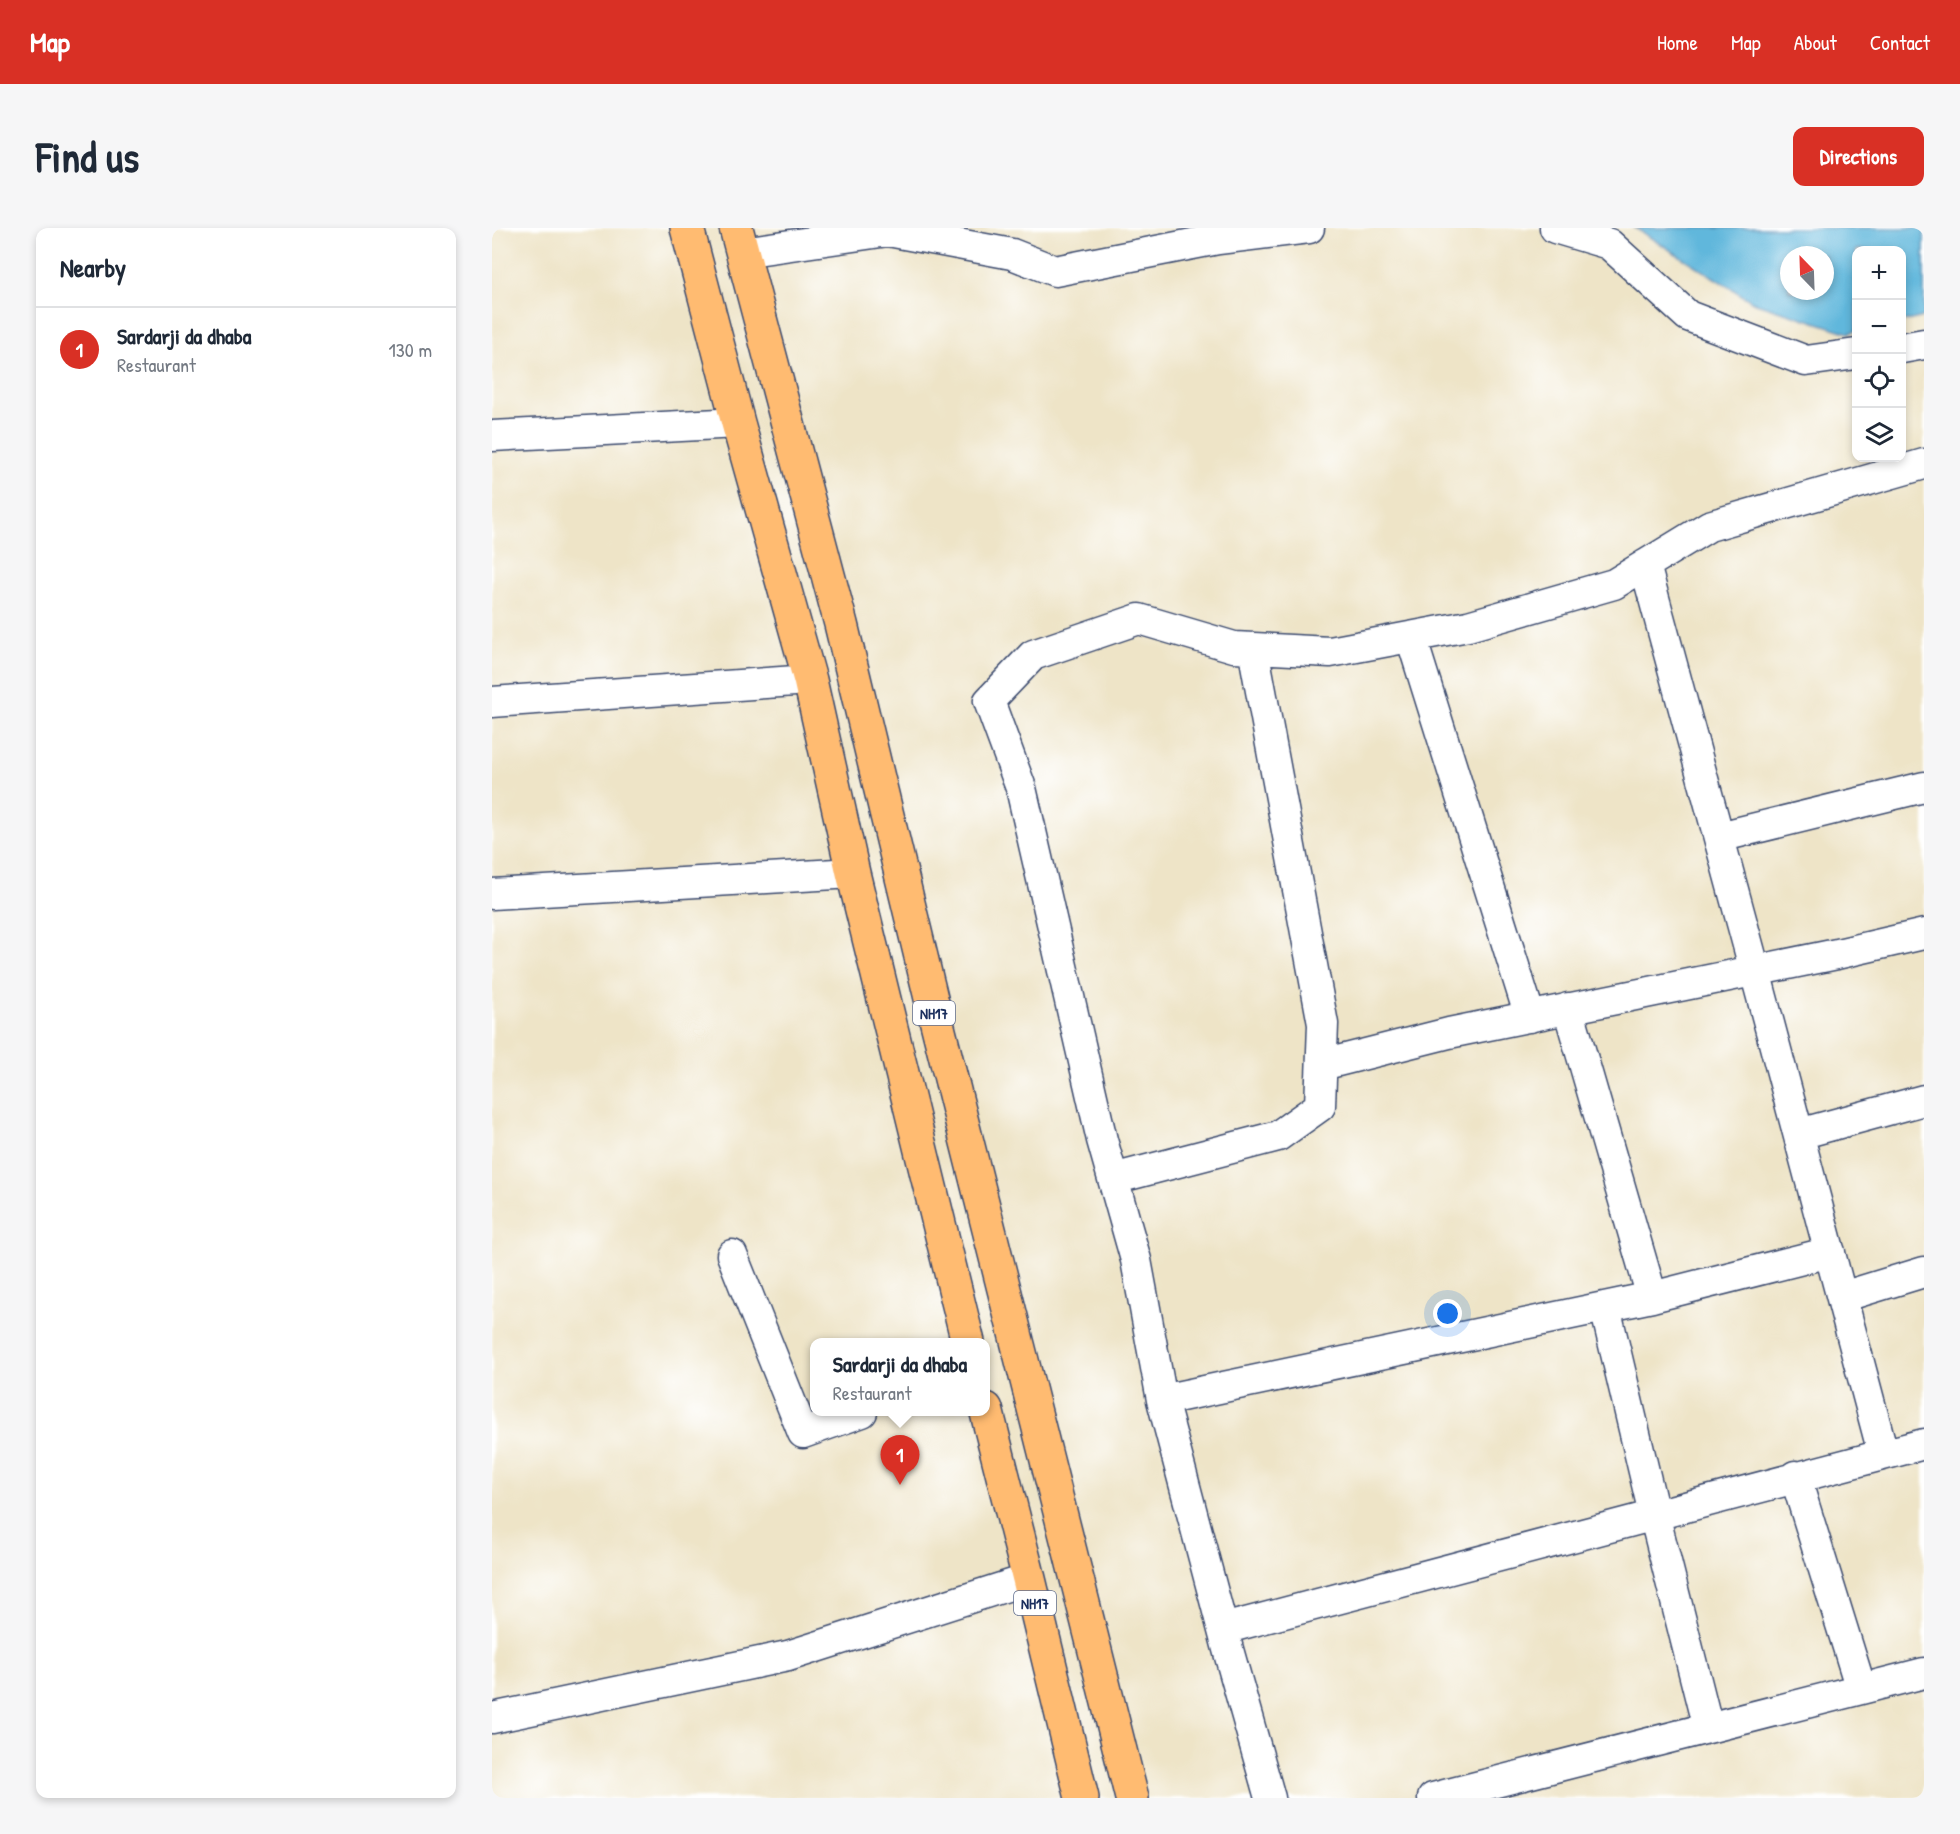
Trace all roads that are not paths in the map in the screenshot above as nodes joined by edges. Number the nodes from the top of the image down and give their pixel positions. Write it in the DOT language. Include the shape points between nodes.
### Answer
graph roads {
  1 [pos="687,228"];
  2 [pos="1309,228"];
  3 [pos="1555,228"];
  4 [pos="739,240"];
  5 [pos="1924,344"];
  6 [pos="1906,347"];
  7 [pos="1852,355"];
  8 [pos="738,423"];
  9 [pos="492,436"];
  10 [pos="1924,464"];
  11 [pos="1645,565"];
  12 [pos="1411,637"];
  13 [pos="1253,648"];
  14 [pos="810,680"];
  15 [pos="492,702"];
  16 [pos="1924,787"];
  17 [pos="1719,837"];
  18 [pos="853,873"];
  19 [pos="492,894"];
  20 [pos="1924,934"];
  21 [pos="1755,971"];
  22 [pos="1568,1008"];
  23 [pos="1530,1017"];
  24 [pos="1322,1065"];
  25 [pos="1924,1100"];
  26 [pos="1799,1134"];
  27 [pos="1113,1179"];
  28 [pos="1830,1252"];
  29 [pos="732,1255"];
  30 [pos="1924,1272"];
  31 [pos="1652,1297"];
  32 [pos="1842,1297"];
  33 [pos="1605,1307"];
  34 [pos="968,1338"];
  35 [pos="1162,1400"];
  36 [pos="851,1416"];
  37 [pos="988,1416"];
  38 [pos="1924,1444"];
  39 [pos="1882,1453"];
  40 [pos="1795,1476"];
  41 [pos="1654,1514"];
  42 [pos="1029,1580"];
  43 [pos="1223,1629"];
  44 [pos="1924,1673"];
  45 [pos="1861,1689"];
  46 [pos="492,1718"];
  47 [pos="1708,1728"];
  48 [pos="1082,1798"];
  49 [pos="1132,1798"];
  50 [pos="1270,1798"];
  51 [pos="1433,1798"];
  1 -- 8 [label="highway, NH17"];
  2 -- 4 [label="street" via="1218,239 1054,271 1012,254 888,231"];
  3 -- 7 [label="street" via="1609,244 1688,316 1806,362"];
  4 -- 49 [label="highway, NH17" via="842,624 938,1027"];
  5 -- 6 [label="street"];
  8 -- 9 [label="street"];
  8 -- 14 [label="highway, NH17"];
  10 -- 11 [label="street" via="1708,526"];
  11 -- 12 [label="street" via="1614,584 1468,626"];
  11 -- 17 [label="street"];
  12 -- 13 [label="street" via="1330,652"];
  12 -- 23 [label="street"];
  13 -- 24 [label="street" via="1323,1024"];
  13 -- 27 [label="street" via="1234,647 1139,619 1033,655 989,701 1021,788"];
  14 -- 15 [label="street"];
  14 -- 18 [label="highway, NH17"];
  16 -- 17 [label="street"];
  17 -- 21 [label="street"];
  18 -- 19 [label="street"];
  18 -- 34 [label="highway, NH17"];
  20 -- 21 [label="street"];
  21 -- 22 [label="street"];
  21 -- 26 [label="street"];
  22 -- 23 [label="street"];
  22 -- 31 [label="street"];
  23 -- 24 [label="street"];
  24 -- 27 [label="street" via="1320,1106 1278,1136"];
  25 -- 26 [label="street"];
  26 -- 28 [label="street"];
  27 -- 35 [label="street" via="1136,1260"];
  28 -- 31 [label="street"];
  28 -- 32 [label="street"];
  29 -- 36 [label="street" via="803,1433"];
  30 -- 32 [label="street"];
  31 -- 33 [label="street"];
  32 -- 39 [label="street"];
  33 -- 35 [label="street"];
  33 -- 41 [label="street"];
  35 -- 43 [label="street"];
  37 -- 42 [label="highway, NH17"];
  38 -- 39 [label="street"];
  39 -- 40 [label="street"];
  40 -- 41 [label="street"];
  40 -- 45 [label="street"];
  41 -- 43 [label="street"];
  41 -- 47 [label="street"];
  42 -- 46 [label="street" via="789,1656"];
  42 -- 48 [label="highway, NH17"];
  43 -- 50 [label="street"];
  44 -- 45 [label="street"];
  45 -- 47 [label="street"];
  47 -- 51 [label="street"];
}
